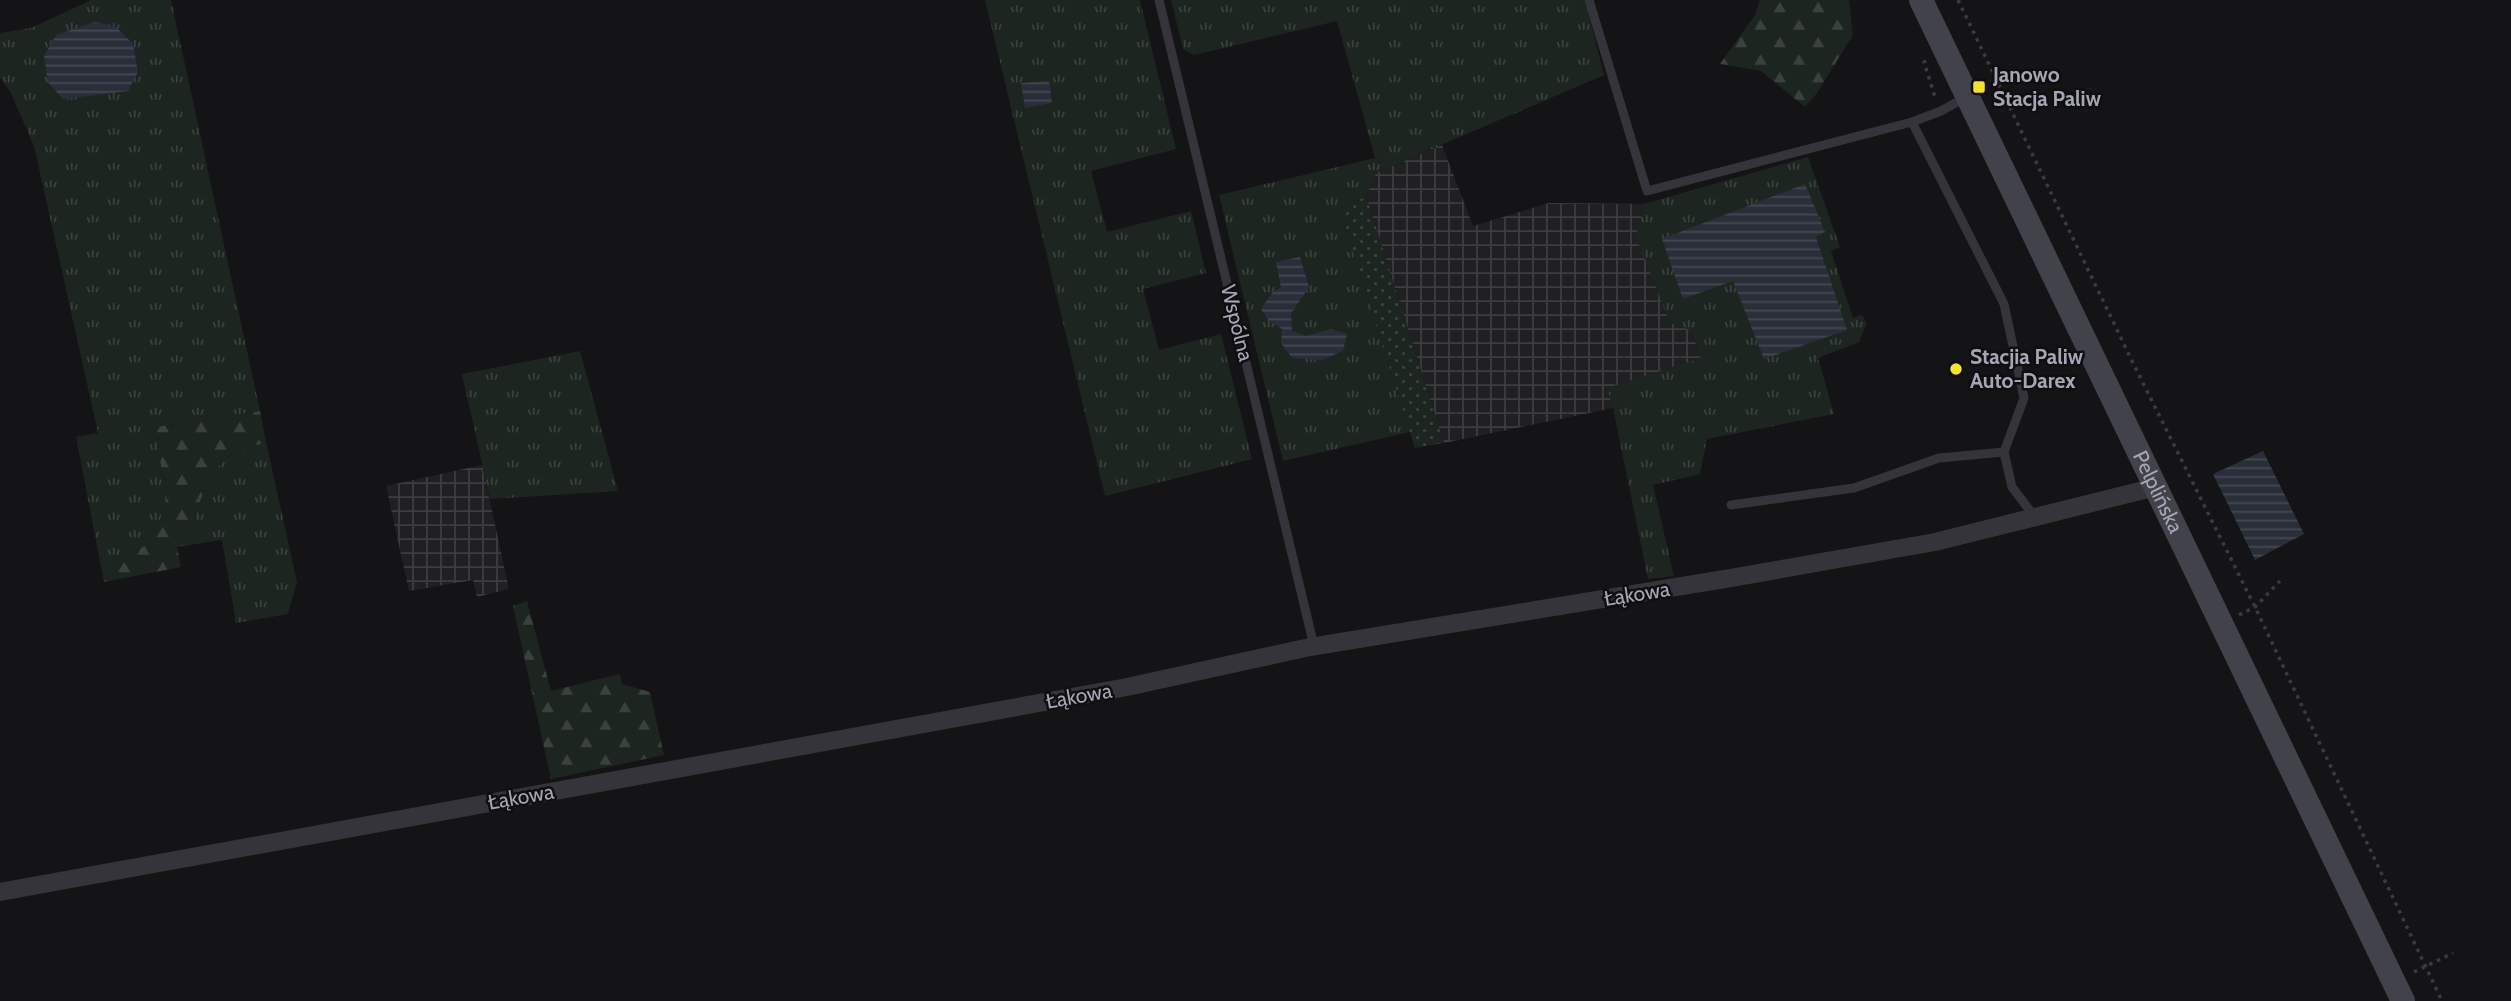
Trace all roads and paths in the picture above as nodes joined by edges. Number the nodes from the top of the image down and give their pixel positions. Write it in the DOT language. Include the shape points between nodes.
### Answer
graph roads {
  1 [pos="1159,0"];
  2 [pos="1588,0"];
  3 [pos="1921,0"];
  4 [pos="1958,0"];
  5 [pos="1966,97"];
  6 [pos="1912,122"];
  7 [pos="2004,452"];
  8 [pos="2155,487"];
  9 [pos="1731,505"];
  10 [pos="2034,516"];
  11 [pos="2280,581"];
  12 [pos="2255,607"];
  13 [pos="2222,624"];
  14 [pos="1314,646"];
  15 [pos="0,892"];
  16 [pos="2453,953"];
  17 [pos="2425,966"];
  18 [pos="2399,993"];
  19 [pos="2442,1001"];
  1 -- 14 [label="lane, Wspólna"];
  2 -- 6 [label="lane" via="1647,191"];
  3 -- 5 [label="main road, Pelplińska"];
  4 -- 12 [label="path"];
  5 -- 6 [label="lane"];
  5 -- 8 [label="main road, Pelplińska"];
  6 -- 7 [label="lane" via="2004,304 2024,398"];
  7 -- 9 [label="lane" via="1939,458 1854,488"];
  7 -- 10 [label="lane" via="2012,487"];
  8 -- 10 [label="street, Łąkowa"];
  8 -- 13 [label="main road, Pelplińska"];
  10 -- 14 [label="street, Łąkowa" via="1935,542"];
  11 -- 12 [label="path"];
  12 -- 13 [label="path"];
  12 -- 17 [label="path"];
  13 -- 18 [label="main road, Pelplińska"];
  14 -- 15 [label="street, Łąkowa" via="1127,687"];
  16 -- 17 [label="path"];
  17 -- 18 [label="path"];
  17 -- 19 [label="path"];
}
